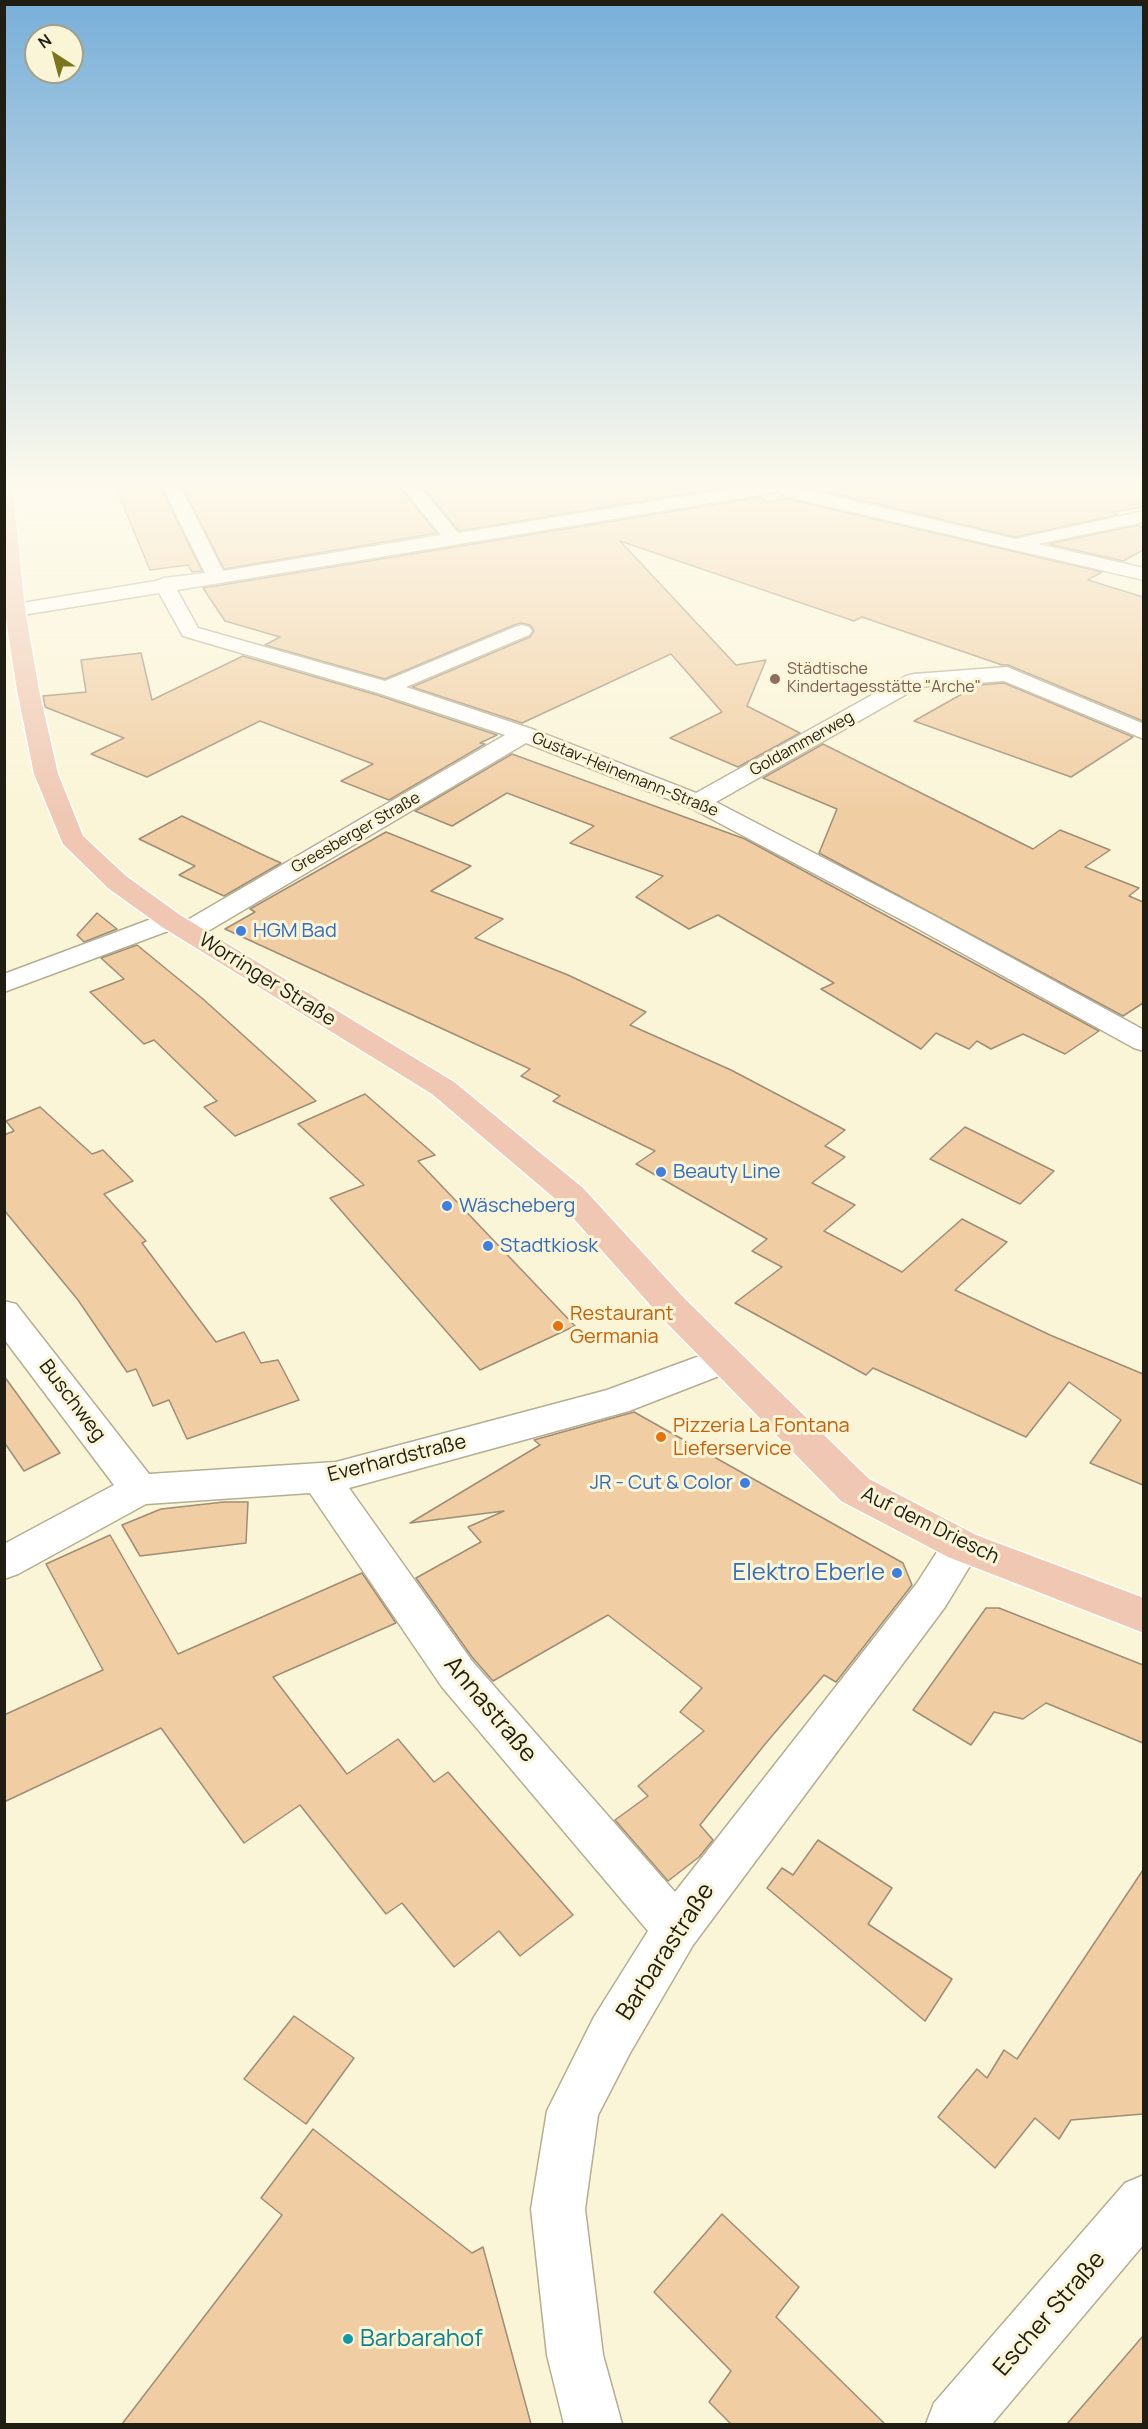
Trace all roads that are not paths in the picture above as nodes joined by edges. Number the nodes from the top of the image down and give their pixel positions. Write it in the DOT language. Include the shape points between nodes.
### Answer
graph roads {
  1 [pos="9,594"];
  2 [pos="105,594"];
  3 [pos="170,594"];
  4 [pos="10,611"];
  5 [pos="522,631"];
  6 [pos="386,688"];
  7 [pos="1143,732"];
  8 [pos="524,734"];
  9 [pos="699,802"];
  10 [pos="180,926"];
  11 [pos="4,984"];
  12 [pos="1143,1042"];
  13 [pos="4,1313"];
  14 [pos="724,1360"];
  15 [pos="321,1479"];
  16 [pos="139,1490"];
  17 [pos="962,1546"];
  18 [pos="4,1563"];
  19 [pos="1143,1616"];
  20 [pos="676,1929"];
  21 [pos="1143,2202"];
  22 [pos="593,2424"];
  23 [pos="955,2424"];
  1 -- 4 [label="main road, Worringer Straße"];
  2 -- 4 [label="street"];
  3 -- 6 [label="street, Gustav-Heinemann-Straße" via="190,632"];
  4 -- 10 [label="main road, Worringer Straße" via="46,774 72,839 117,882"];
  5 -- 6 [label="street"];
  6 -- 8 [label="street, Gustav-Heinemann-Straße"];
  7 -- 9 [label="street, Goldammerweg" via="1007,674 914,681"];
  8 -- 9 [label="street, Gustav-Heinemann-Straße"];
  8 -- 10 [label="street, Greesberger Straße"];
  9 -- 12 [label="street, Gustav-Heinemann-Straße"];
  10 -- 11 [label="street, Greesberger Straße"];
  10 -- 14 [label="main road, Worringer Straße" via="443,1088 571,1195"];
  13 -- 16 [label="street, Buschweg"];
  14 -- 15 [label="street, Everhardstraße" via="616,1401"];
  14 -- 17 [label="main road, Auf dem Driesch" via="855,1490"];
  15 -- 16 [label="street, Everhardstraße"];
  15 -- 20 [label="street, Annastraße" via="457,1674"];
  16 -- 18 [label="street, Everhardstraße"];
  17 -- 19 [label="main road, Auf dem Driesch"];
  17 -- 20 [label="street, Barbarastraße" via="931,1595"];
  20 -- 22 [label="street, Barbarastraße" via="612,2035 573,2111 558,2209 575,2355"];
  21 -- 23 [label="street, Escher Straße"];
}
